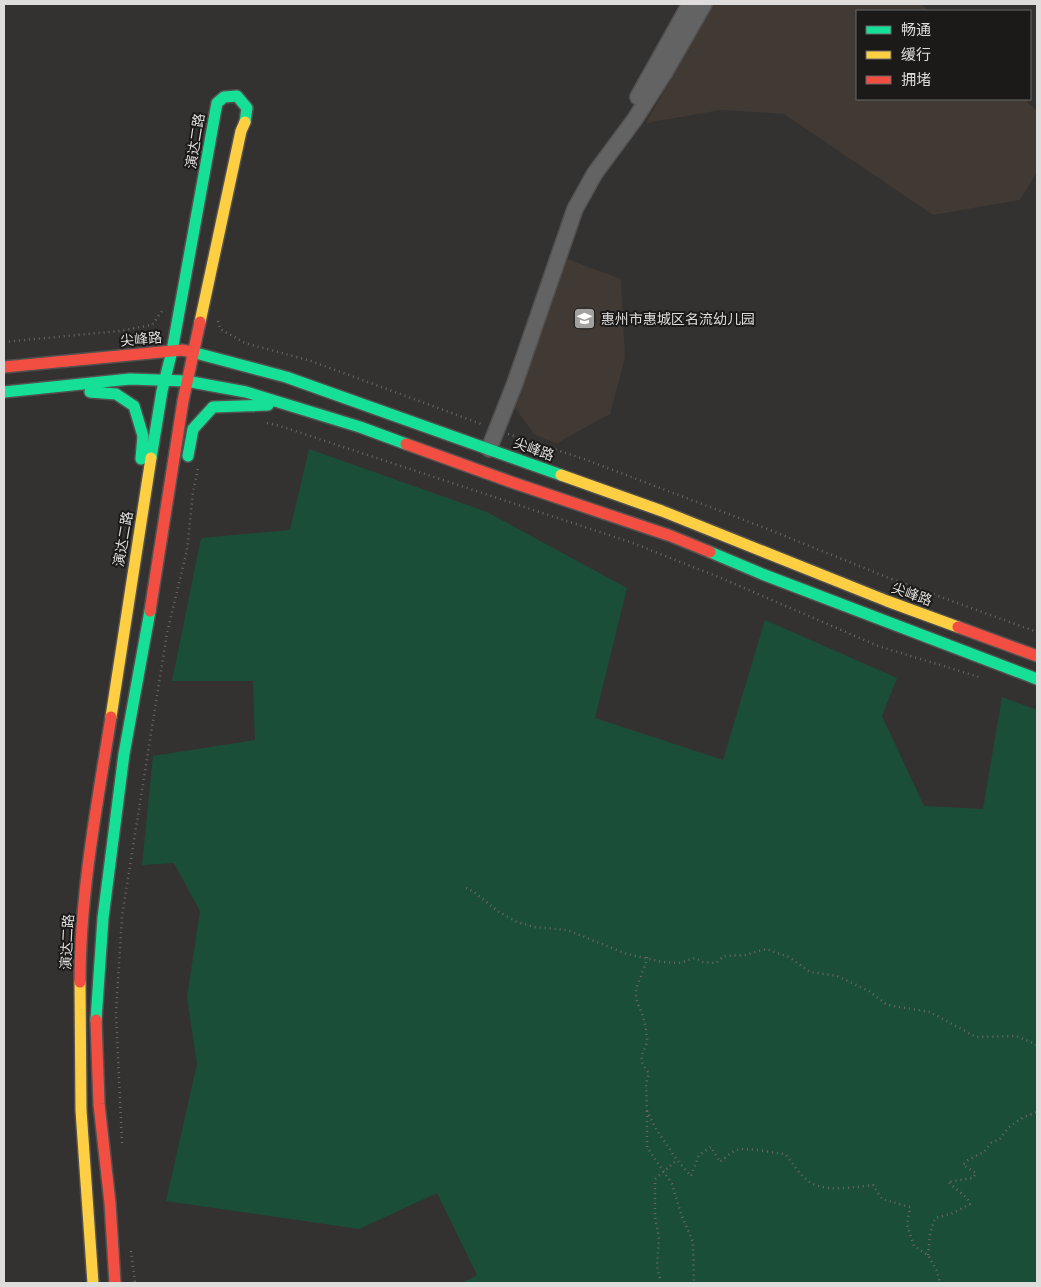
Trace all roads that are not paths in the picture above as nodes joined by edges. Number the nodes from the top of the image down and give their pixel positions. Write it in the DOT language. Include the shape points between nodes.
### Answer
graph roads {
  1 [pos="690,4"];
  2 [pos="704,4"];
  3 [pos="214,116"];
  4 [pos="245,124"];
  5 [pos="619,139"];
  6 [pos="172,351"];
  7 [pos="193,352"];
  8 [pos="4,367"];
  9 [pos="164,380"];
  10 [pos="186,381"];
  11 [pos="32,389"];
  12 [pos="4,392"];
  13 [pos="292,406"];
  14 [pos="489,449"];
  15 [pos="186,468"];
  16 [pos="635,501"];
  17 [pos="628,521"];
  18 [pos="173,541"];
  19 [pos="137,547"];
  20 [pos="151,596"];
  21 [pos="1037,656"];
  22 [pos="1037,679"];
  23 [pos="114,702"];
  24 [pos="134,704"];
  25 [pos="80,961"];
  26 [pos="100,961"];
  27 [pos="100,1119"];
  28 [pos="81,1121"];
  29 [pos="93,1283"];
  30 [pos="115,1283"];
  1 -- 5 [label="street" via="634,103"];
  2 -- 5 [label="street" via="665,72"];
  3 -- 4 [label="main road" via="218,122 229,126"];
  3 -- 4 [label="main road, 演达二路" via="217,103 224,97 237,96 245,101 248,110"];
  3 -- 6 [label="main road, 演达二路"];
  4 -- 7 [label="main road, 演达二路"];
  5 -- 14 [label="street" via="595,172 575,209"];
  6 -- 7 [label="main road, 尖峰路"];
  6 -- 8 [label="main road, 尖峰路"];
  6 -- 9 [label="main road, 演达二路"];
  7 -- 10 [label="main road, 演达二路"];
  7 -- 14 [label="main road, 尖峰路" via="286,377"];
  9 -- 10 [label="main road"];
  9 -- 11 [label="main road" via="130,379"];
  9 -- 19 [label="main road, 演达二路"];
  10 -- 13 [label="main road" via="246,392"];
  10 -- 20 [label="main road, 演达二路"];
  11 -- 12 [label="main road"];
  11 -- 19 [label="main road" via="116,394 134,406 142,436"];
  13 -- 15 [label="main road" via="213,408 193,430"];
  13 -- 17 [label="main road"];
  14 -- 16 [label="main road, 尖峰路"];
  16 -- 17 [label="main road"];
  16 -- 21 [label="main road, 尖峰路" via="887,601"];
  17 -- 22 [label="main road"];
  18 -- 20 [label="main road"];
  19 -- 23 [label="main road, 演达二路"];
  20 -- 24 [label="main road, 演达二路"];
  23 -- 24 [label="main road"];
  23 -- 25 [label="main road, 演达二路" via="88,855"];
  24 -- 26 [label="main road, 演达二路" via="106,889"];
  25 -- 26 [label="main road"];
  25 -- 28 [label="main road, 演达二路"];
  26 -- 27 [label="main road, 演达二路" via="96,1007"];
  27 -- 28 [label="main road"];
  27 -- 30 [label="main road, 演达二路"];
  28 -- 29 [label="main road, 演达二路"];
}
